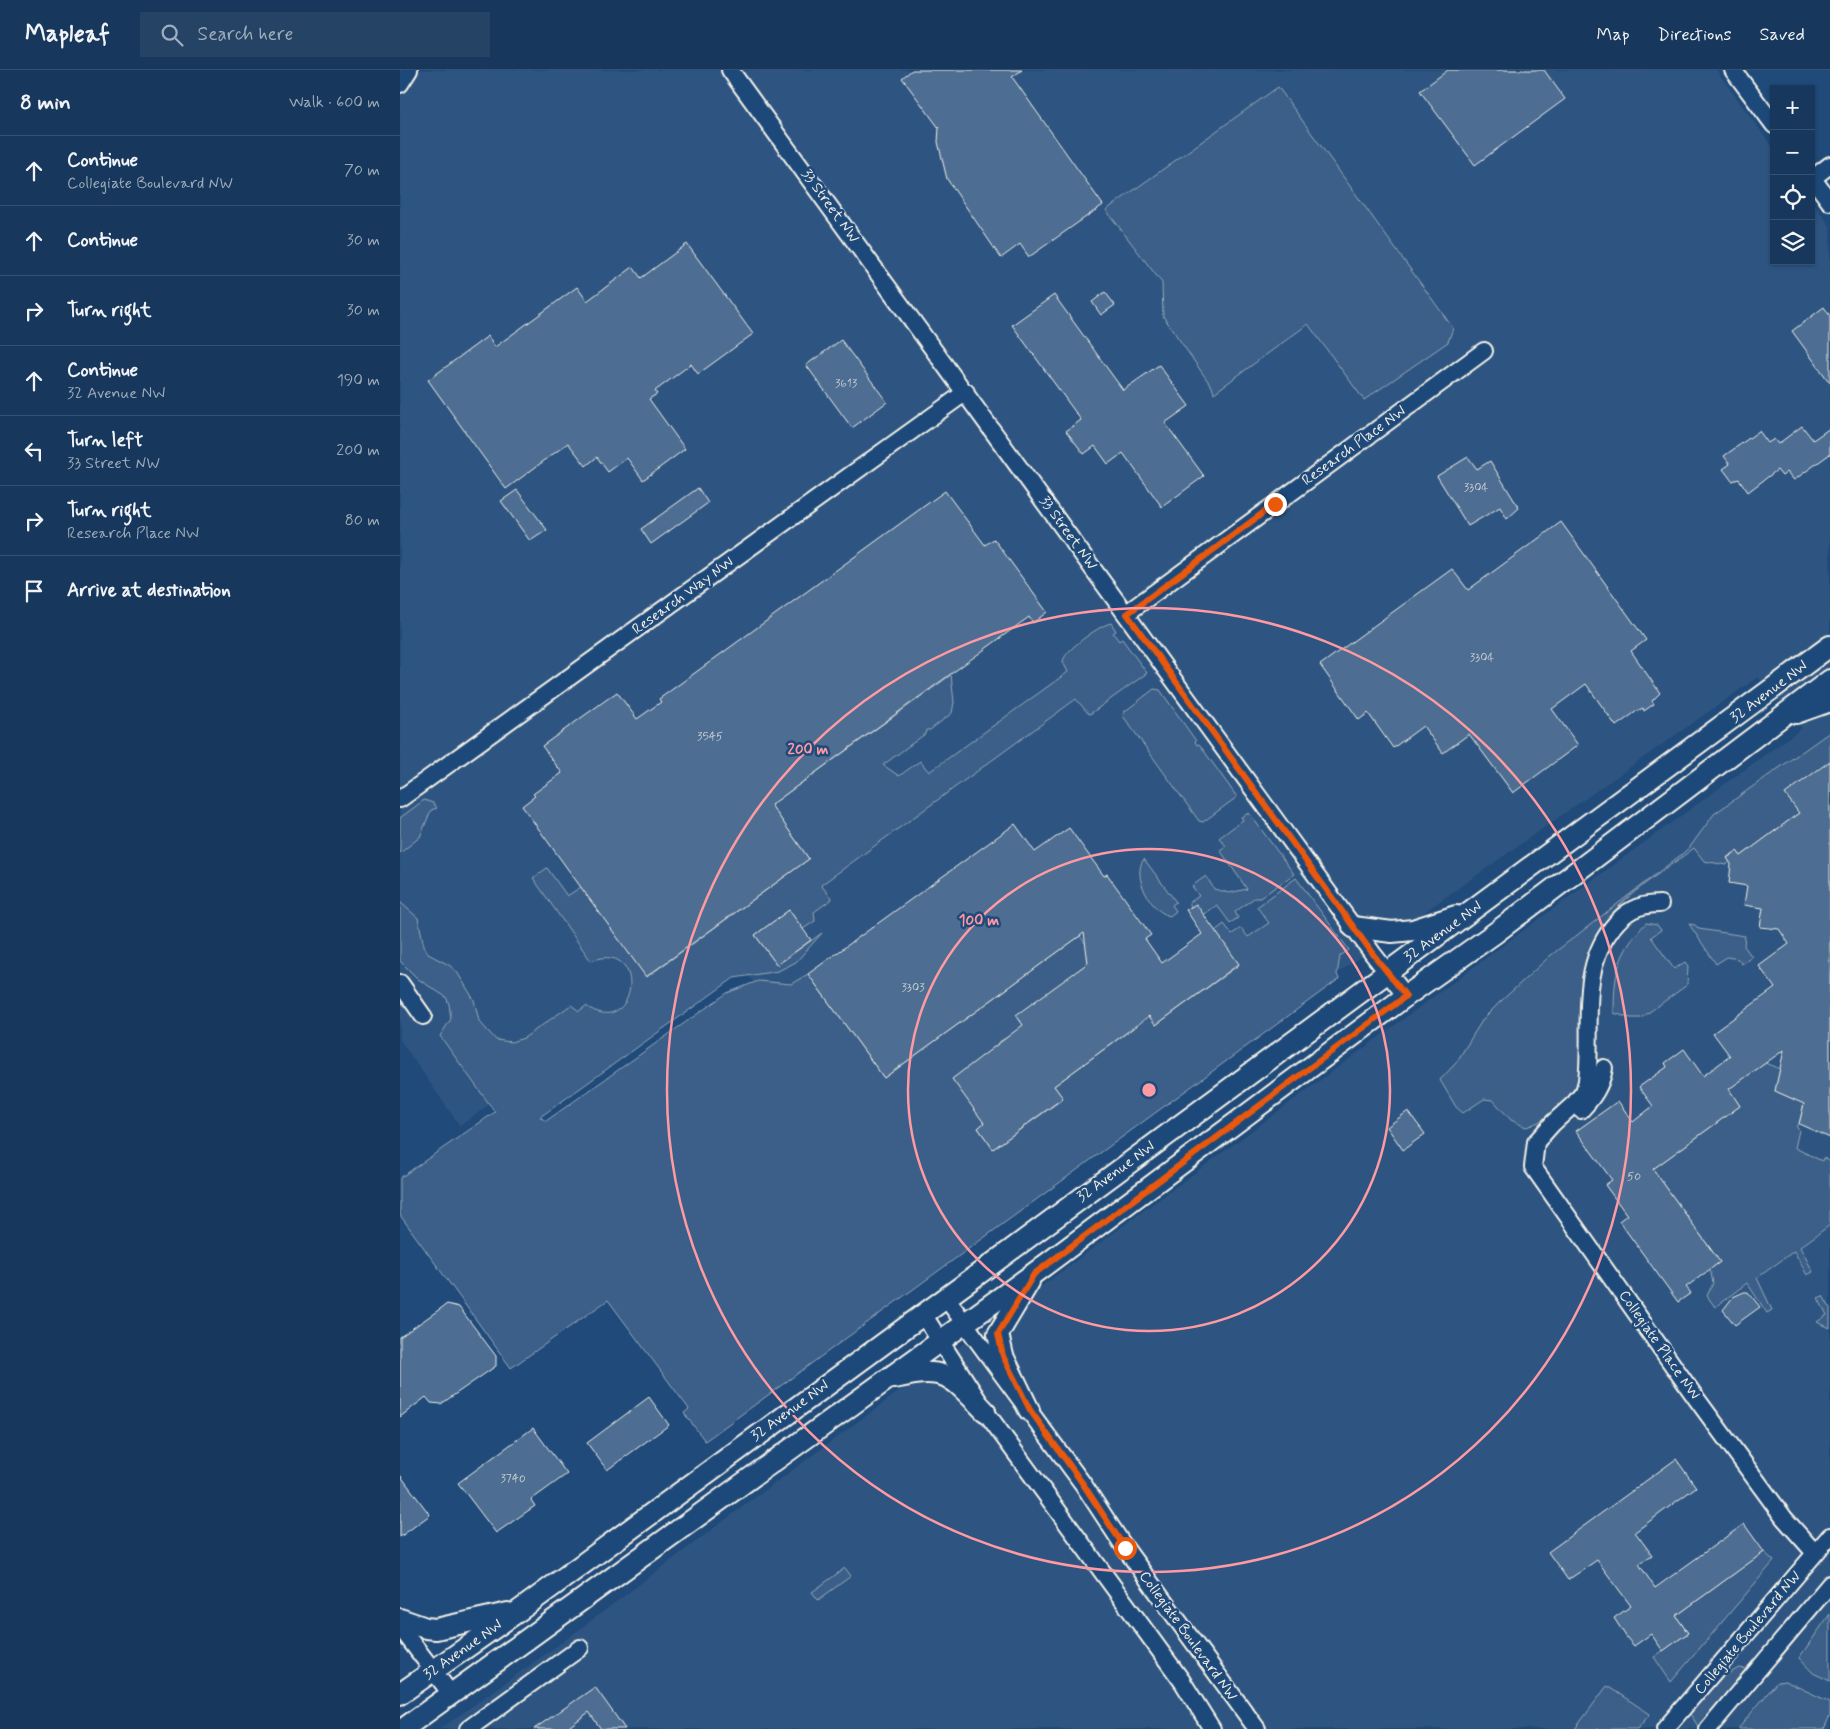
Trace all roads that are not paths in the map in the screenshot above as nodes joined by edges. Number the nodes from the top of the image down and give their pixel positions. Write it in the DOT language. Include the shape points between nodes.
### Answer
graph roads {
  1 [pos="409,70"];
  2 [pos="730,70"];
  3 [pos="1733,70"];
  4 [pos="400,84"];
  5 [pos="1770,120"];
  6 [pos="1830,165"];
  7 [pos="1815,175"];
  8 [pos="1815,181"];
  9 [pos="1830,202"];
  10 [pos="1484,351"];
  11 [pos="966,392"];
  12 [pos="1127,614"];
  13 [pos="1830,646"];
  14 [pos="1830,680"];
  15 [pos="1830,701"];
  16 [pos="1775,720"];
  17 [pos="400,799"];
  18 [pos="1660,904"];
  19 [pos="1472,911"];
  20 [pos="1353,926"];
  21 [pos="1388,972"];
  22 [pos="400,983"];
  23 [pos="1406,996"];
  24 [pos="423,1016"];
  25 [pos="1604,1068"];
  26 [pos="1548,1131"];
  27 [pos="1034,1274"];
  28 [pos="946,1298"];
  29 [pos="923,1314"];
  30 [pos="965,1324"];
  31 [pos="941,1340"];
  32 [pos="886,1381"];
  33 [pos="1030,1410"];
  34 [pos="985,1411"];
  35 [pos="1830,1536"];
  36 [pos="1815,1553"];
  37 [pos="1830,1584"];
  38 [pos="520,1610"];
  39 [pos="400,1619"];
  40 [pos="400,1627"];
  41 [pos="580,1648"];
  42 [pos="432,1671"];
  43 [pos="400,1694"];
  44 [pos="451,1694"];
  45 [pos="403,1729"];
  46 [pos="468,1729"];
  47 [pos="1212,1729"];
  48 [pos="1257,1729"];
  49 [pos="1665,1729"];
  50 [pos="1708,1729"];
  1 -- 4 [label="street"];
  2 -- 11 [label="street, 33 Street NW"];
  3 -- 5 [label="street"];
  6 -- 7 [label="street"];
  8 -- 9 [label="street"];
  10 -- 12 [label="street, Research Place NW"];
  11 -- 12 [label="street, 33 Street NW"];
  11 -- 17 [label="street, Research Way NW"];
  12 -- 20 [label="street, 33 Street NW"];
  13 -- 19 [label="main road, 32 Avenue NW"];
  14 -- 16 [label="main road, 32 Avenue NW"];
  15 -- 16 [label="main road"];
  16 -- 23 [label="main road, 32 Avenue NW" via="1556,888"];
  18 -- 26 [label="street, Collegiate Place NW" via="1631,908 1605,937 1595,957 1591,976 1587,1081 1584,1092"];
  19 -- 20 [label="main road" via="1413,930 1392,932"];
  19 -- 21 [label="main road, 32 Avenue NW"];
  20 -- 21 [label="street, 33 Street NW"];
  21 -- 23 [label="street, 33 Street NW"];
  21 -- 28 [label="main road, 32 Avenue NW"];
  22 -- 24 [label="street"];
  23 -- 27 [label="main road, 32 Avenue NW"];
  25 -- 26 [label="street, Collegiate Place NW" via="1602,1082 1592,1098 1556,1129"];
  26 -- 36 [label="street, Collegiate Place NW" via="1536,1142 1533,1166 1696,1398 1784,1518"];
  27 -- 30 [label="main road, 32 Avenue NW"];
  27 -- 33 [label="main road" via="998,1334 1003,1356"];
  28 -- 29 [label="main road, 32 Avenue NW"];
  28 -- 30 [label="street, Collegiate Boulevard NW"];
  29 -- 31 [label="street"];
  29 -- 38 [label="main road, 32 Avenue NW"];
  30 -- 31 [label="main road, 32 Avenue NW"];
  30 -- 33 [label="street, Collegiate Boulevard NW"];
  31 -- 32 [label="main road, 32 Avenue NW"];
  31 -- 34 [label="street"];
  32 -- 34 [label="main road" via="932,1371 955,1381"];
  32 -- 44 [label="main road, 32 Avenue NW"];
  33 -- 48 [label="street, Collegiate Boulevard NW" via="1125,1548"];
  34 -- 47 [label="street" via="1182,1681"];
  35 -- 36 [label="street, Collegiate Boulevard NW"];
  36 -- 49 [label="street, Collegiate Boulevard NW"];
  37 -- 50 [label="street, Collegiate Boulevard NW"];
  38 -- 39 [label="main road" via="436,1628"];
  38 -- 42 [label="main road, 32 Avenue NW"];
  40 -- 42 [label="street"];
  41 -- 46 [label="street"];
  42 -- 43 [label="main road, 32 Avenue NW"];
  42 -- 44 [label="street"];
  44 -- 45 [label="main road, 32 Avenue NW"];
}
